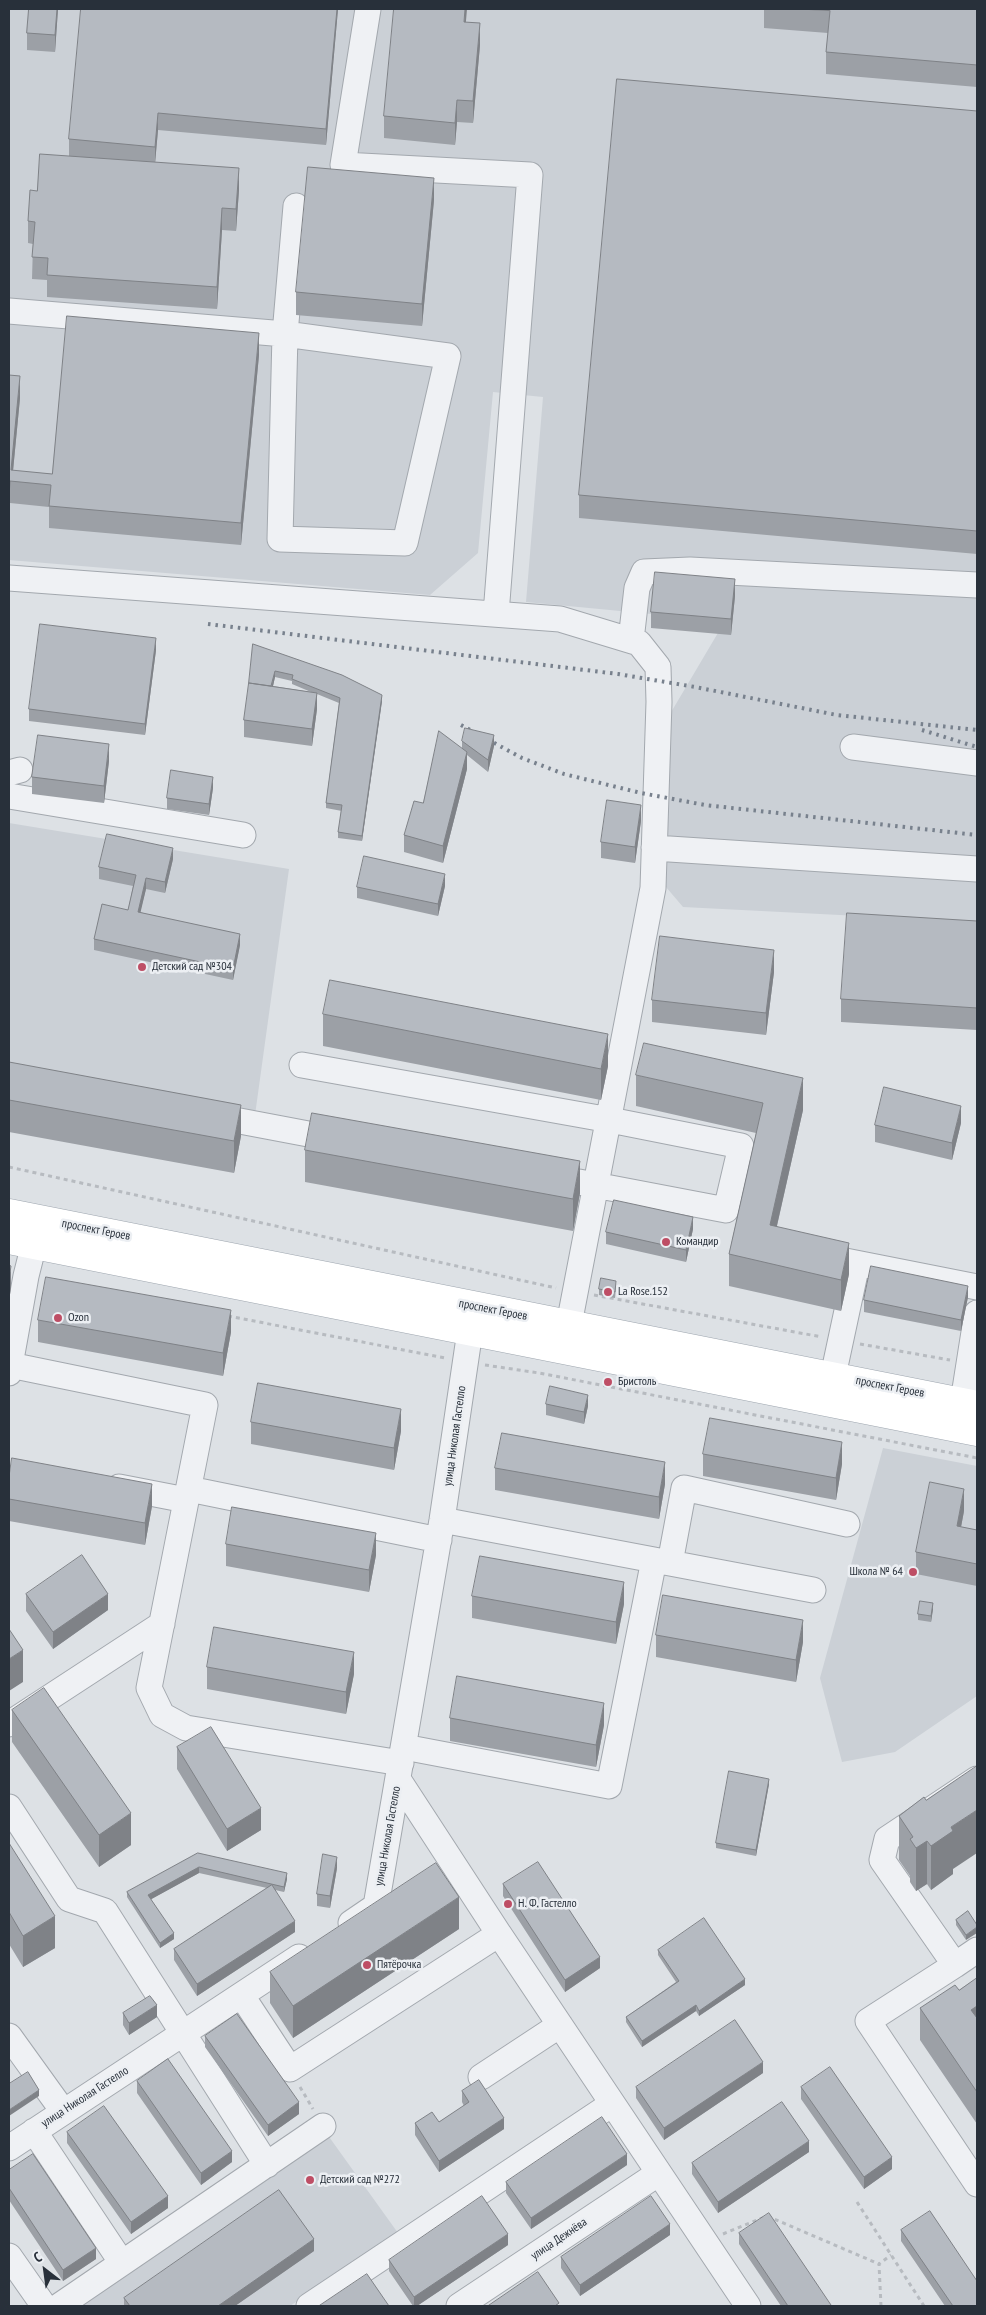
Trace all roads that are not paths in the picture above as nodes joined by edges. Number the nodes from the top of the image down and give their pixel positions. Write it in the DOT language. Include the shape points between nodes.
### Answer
graph roads {
  1 [pos="368,9"];
  2 [pos="296,206"];
  3 [pos="9,310"];
  4 [pos="284,334"];
  5 [pos="9,578"];
  6 [pos="977,585"];
  7 [pos="496,614"];
  8 [pos="631,640"];
  9 [pos="853,747"];
  10 [pos="977,763"];
  11 [pos="9,796"];
  12 [pos="243,835"];
  13 [pos="654,848"];
  14 [pos="977,870"];
  15 [pos="302,1065"];
  16 [pos="183,1111"];
  17 [pos="610,1120"];
  18 [pos="366,1144"];
  19 [pos="558,1178"];
  20 [pos="596,1185"];
  21 [pos="9,1213"];
  22 [pos="21,1242"];
  23 [pos="794,1250"];
  24 [pos="857,1264"];
  25 [pos="17,1274"];
  26 [pos="977,1287"];
  27 [pos="977,1313"];
  28 [pos="470,1331"];
  29 [pos="567,1337"];
  30 [pos="9,1368"];
  31 [pos="833,1376"];
  32 [pos="970,1403"];
  33 [pos="977,1432"];
  34 [pos="93,1482"];
  35 [pos="188,1494"];
  36 [pos="847,1524"];
  37 [pos="441,1530"];
  38 [pos="662,1561"];
  39 [pos="813,1590"];
  40 [pos="162,1624"];
  41 [pos="9,1724"];
  42 [pos="401,1763"];
  43 [pos="977,1779"];
  44 [pos="9,1807"];
  45 [pos="499,1934"];
  46 [pos="971,1956"];
  47 [pos="242,1996"];
  48 [pos="560,2025"];
  49 [pos="182,2034"];
  50 [pos="9,2036"];
  51 [pos="481,2077"];
  52 [pos="612,2104"];
  53 [pos="63,2111"];
  54 [pos="323,2126"];
  55 [pos="34,2131"];
  56 [pos="9,2148"];
  57 [pos="267,2165"];
  58 [pos="658,2173"];
  59 [pos="977,2184"];
  60 [pos="9,2256"];
  61 [pos="122,2263"];
  62 [pos="44,2306"];
  63 [pos="59,2306"];
  64 [pos="309,2306"];
  65 [pos="459,2306"];
  66 [pos="748,2306"];
  1 -- 7 [label="street" via="343,165 530,175"];
  2 -- 4 [label="street"];
  3 -- 4 [label="street"];
  4 -- 4 [label="street" via="280,539 406,543 448,356"];
  5 -- 7 [label="street"];
  6 -- 8 [label="street" via="690,570 644,572 637,588"];
  7 -- 8 [label="street" via="560,618"];
  8 -- 13 [label="street" via="639,642 658,666"];
  9 -- 10 [label="street"];
  11 -- 12 [label="street"];
  13 -- 14 [label="street"];
  13 -- 17 [label="street" via="653,888"];
  15 -- 17 [label="street"];
  16 -- 18 [label="street"];
  17 -- 20 [label="street"];
  17 -- 20 [label="street" via="741,1146 726,1210"];
  19 -- 20 [label="street"];
  20 -- 29 [label="street"];
  21 -- 29 [label="main road, проспект Героев"];
  22 -- 25 [label="street"];
  22 -- 28 [label="main road, проспект Героев"];
  23 -- 24 [label="street"];
  24 -- 26 [label="street"];
  24 -- 31 [label="street"];
  25 -- 30 [label="street"];
  27 -- 32 [label="street" via="969,1363"];
  28 -- 29 [label="main road, проспект Героев"];
  28 -- 37 [label="street, улица Николая Гастелло"];
  29 -- 31 [label="main road, проспект Героев"];
  29 -- 33 [label="main road, проспект Героев"];
  30 -- 35 [label="street" via="205,1405"];
  31 -- 32 [label="main road, проспект Героев"];
  34 -- 35 [label="street"];
  35 -- 37 [label="street"];
  35 -- 40 [label="street"];
  36 -- 38 [label="street" via="684,1488"];
  37 -- 38 [label="street"];
  37 -- 42 [label="street, улица Николая Гастелло"];
  38 -- 39 [label="street"];
  38 -- 42 [label="street" via="609,1786"];
  40 -- 41 [label="street"];
  40 -- 42 [label="street" via="149,1688 162,1715 186,1728"];
  42 -- 45 [label="street"];
  42 -- 47 [label="street, улица Николая Гастелло" via="376,1906"];
  43 -- 46 [label="street" via="888,1839 882,1860"];
  44 -- 49 [label="street" via="69,1899 105,1912"];
  45 -- 47 [label="street" via="290,2069"];
  45 -- 48 [label="street"];
  46 -- 59 [label="street" via="868,2021"];
  47 -- 49 [label="street, улица Николая Гастелло"];
  48 -- 51 [label="street"];
  48 -- 52 [label="street"];
  49 -- 53 [label="street, улица Николая Гастелло"];
  49 -- 57 [label="street"];
  50 -- 53 [label="street"];
  52 -- 58 [label="street"];
  52 -- 64 [label="street"];
  53 -- 55 [label="street, улица Николая Гастелло"];
  54 -- 57 [label="street"];
  55 -- 56 [label="street, улица Николая Гастелло"];
  55 -- 61 [label="street"];
  57 -- 61 [label="street"];
  58 -- 65 [label="street, улица Дежнёва"];
  58 -- 66 [label="street"];
  60 -- 62 [label="street"];
  61 -- 63 [label="street"];
}
